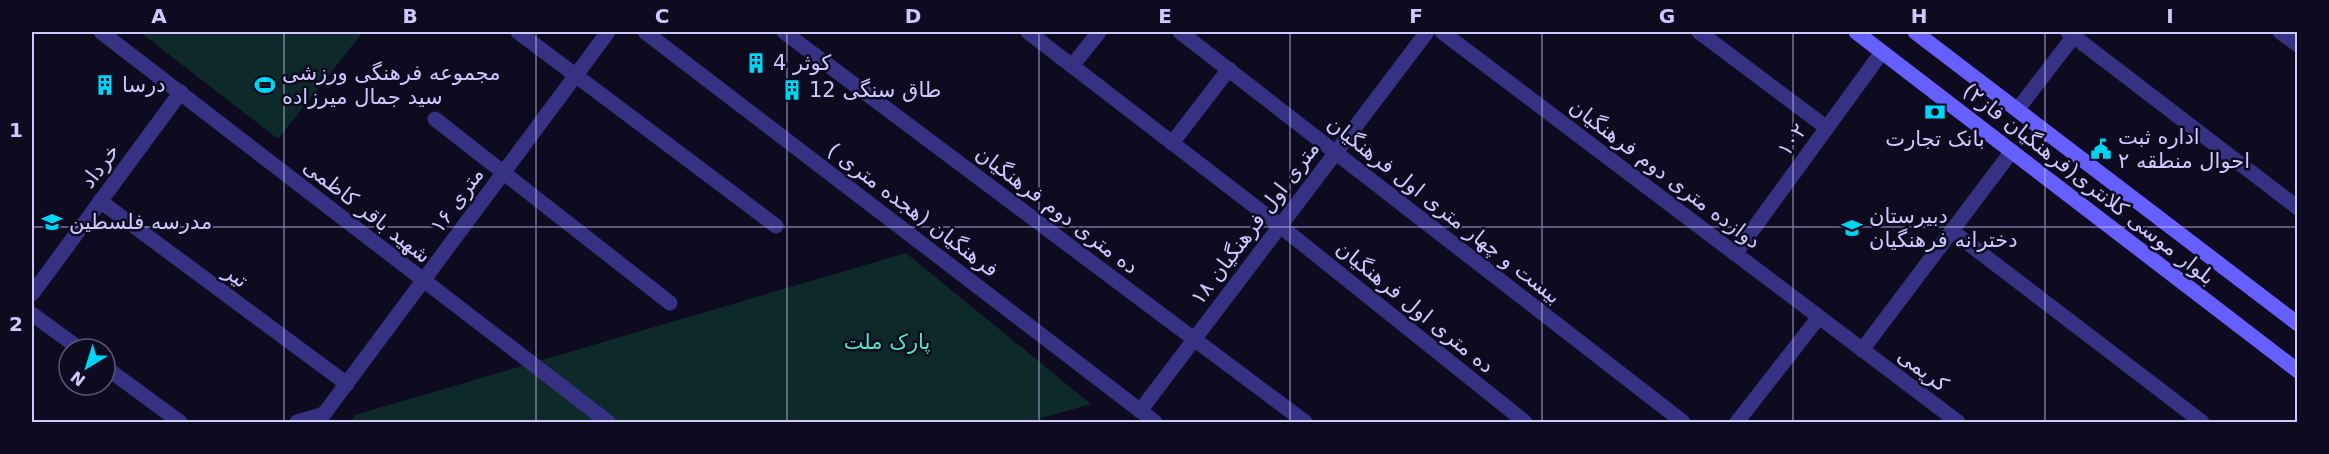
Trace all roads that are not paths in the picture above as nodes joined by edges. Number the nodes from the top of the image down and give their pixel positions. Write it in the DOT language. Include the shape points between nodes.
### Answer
graph roads {
  1 [pos="101,32"];
  2 [pos="518,32"];
  3 [pos="608,32"];
  4 [pos="645,32"];
  5 [pos="784,32"];
  6 [pos="1028,32"];
  7 [pos="1099,32"];
  8 [pos="1180,32"];
  9 [pos="1427,32"];
  10 [pos="1442,32"];
  11 [pos="1699,32"];
  12 [pos="1856,32"];
  13 [pos="1915,32"];
  14 [pos="2280,32"];
  15 [pos="2071,34"];
  16 [pos="2298,45"];
  17 [pos="1882,52"];
  18 [pos="1072,66"];
  19 [pos="1229,69"];
  20 [pos="576,76"];
  21 [pos="181,92"];
  22 [pos="2017,110"];
  23 [pos="435,119"];
  24 [pos="1827,128"];
  25 [pos="1172,143"];
  26 [pos="1334,151"];
  27 [pos="2012,151"];
  28 [pos="504,172"];
  29 [pos="100,201"];
  30 [pos="2298,208"];
  31 [pos="1279,225"];
  32 [pos="776,226"];
  33 [pos="1952,231"];
  34 [pos="1735,254"];
  35 [pos="423,282"];
  36 [pos="32,294"];
  37 [pos="670,303"];
  38 [pos="32,314"];
  39 [pos="1819,317"];
  40 [pos="2298,324"];
  41 [pos="64,337"];
  42 [pos="1195,339"];
  43 [pos="1862,350"];
  44 [pos="2298,370"];
  45 [pos="117,376"];
  46 [pos="347,384"];
  47 [pos="1140,411"];
  48 [pos="321,418"];
  49 [pos="180,423"];
  50 [pos="297,423"];
  51 [pos="608,423"];
  52 [pos="1155,423"];
  53 [pos="1305,423"];
  54 [pos="1525,423"];
  55 [pos="1683,423"];
  56 [pos="1737,423"];
  57 [pos="1958,423"];
  58 [pos="2202,423"];
  1 -- 21 [label="street, شهید باقر کاظمی"];
  2 -- 20 [label="street"];
  3 -- 20 [label="street, ۱۶ متری"];
  4 -- 47 [label="street, فرهنگیان (هجده متری )"];
  5 -- 42 [label="street, ده متری دوم فرهنگیان"];
  6 -- 18 [label="street, ده متری اول فرهنگیان"];
  7 -- 18 [label="street"];
  8 -- 19 [label="street, بیست و چهار متری اول فرهنگیان"];
  9 -- 26 [label="street, ۱۸ متری اول فرهنگیان"];
  10 -- 34 [label="street, دوازده متری دوم فرهنگیان"];
  11 -- 24 [label="street"];
  12 -- 17 [label="main road, بلوار موسی کلانتری(فرهنگیان فاز۲)"];
  13 -- 22 [label="main road, بلوار موسی کلانتری(فرهنگیان فاز۲)"];
  14 -- 16 [label="street"];
  15 -- 22 [label="street"];
  15 -- 30 [label="street"];
  17 -- 24 [label="street, ۱۰۲"];
  17 -- 27 [label="main road, بلوار موسی کلانتری(فرهنگیان فاز۲)"];
  18 -- 25 [label="street, ده متری اول فرهنگیان"];
  19 -- 25 [label="street"];
  19 -- 26 [label="street, بیست و چهار متری اول فرهنگیان"];
  20 -- 28 [label="street, ۱۶ متری"];
  20 -- 32 [label="street"];
  21 -- 29 [label="street, خرداد"];
  21 -- 35 [label="street, شهید باقر کاظمی"];
  22 -- 40 [label="main road, بلوار موسی کلانتری(فرهنگیان فاز۲)"];
  23 -- 28 [label="street"];
  24 -- 34 [label="street, ۱۰۲"];
  25 -- 31 [label="street, ده متری اول فرهنگیان"];
  26 -- 31 [label="street, ۱۸ متری اول فرهنگیان"];
  26 -- 55 [label="street, بیست و چهار متری اول فرهنگیان"];
  27 -- 33 [label="street"];
  27 -- 44 [label="main road, بلوار موسی کلانتری(فرهنگیان فاز۲)"];
  28 -- 35 [label="street, ۱۶ متری"];
  28 -- 37 [label="street"];
  29 -- 36 [label="street, خرداد"];
  29 -- 46 [label="street, تیر"];
  31 -- 42 [label="street, ۱۸ متری اول فرهنگیان"];
  31 -- 54 [label="street, ده متری اول فرهنگیان"];
  33 -- 43 [label="street"];
  33 -- 58 [label="street"];
  34 -- 39 [label="street, دوازده متری دوم فرهنگیان"];
  35 -- 46 [label="street, ۱۶ متری"];
  35 -- 51 [label="street, شهید باقر کاظمی"];
  38 -- 41 [label="street"];
  39 -- 43 [label="street, دوازده متری دوم فرهنگیان"];
  39 -- 56 [label="street"];
  42 -- 47 [label="street, ۱۸ متری اول فرهنگیان"];
  42 -- 53 [label="street, ده متری دوم فرهنگیان"];
  43 -- 57 [label="street, کریمی"];
  45 -- 49 [label="street"];
  46 -- 48 [label="street, ۱۶ متری"];
  47 -- 52 [label="street, فرهنگیان (هجده متری )"];
  48 -- 50 [label="street"];
}
